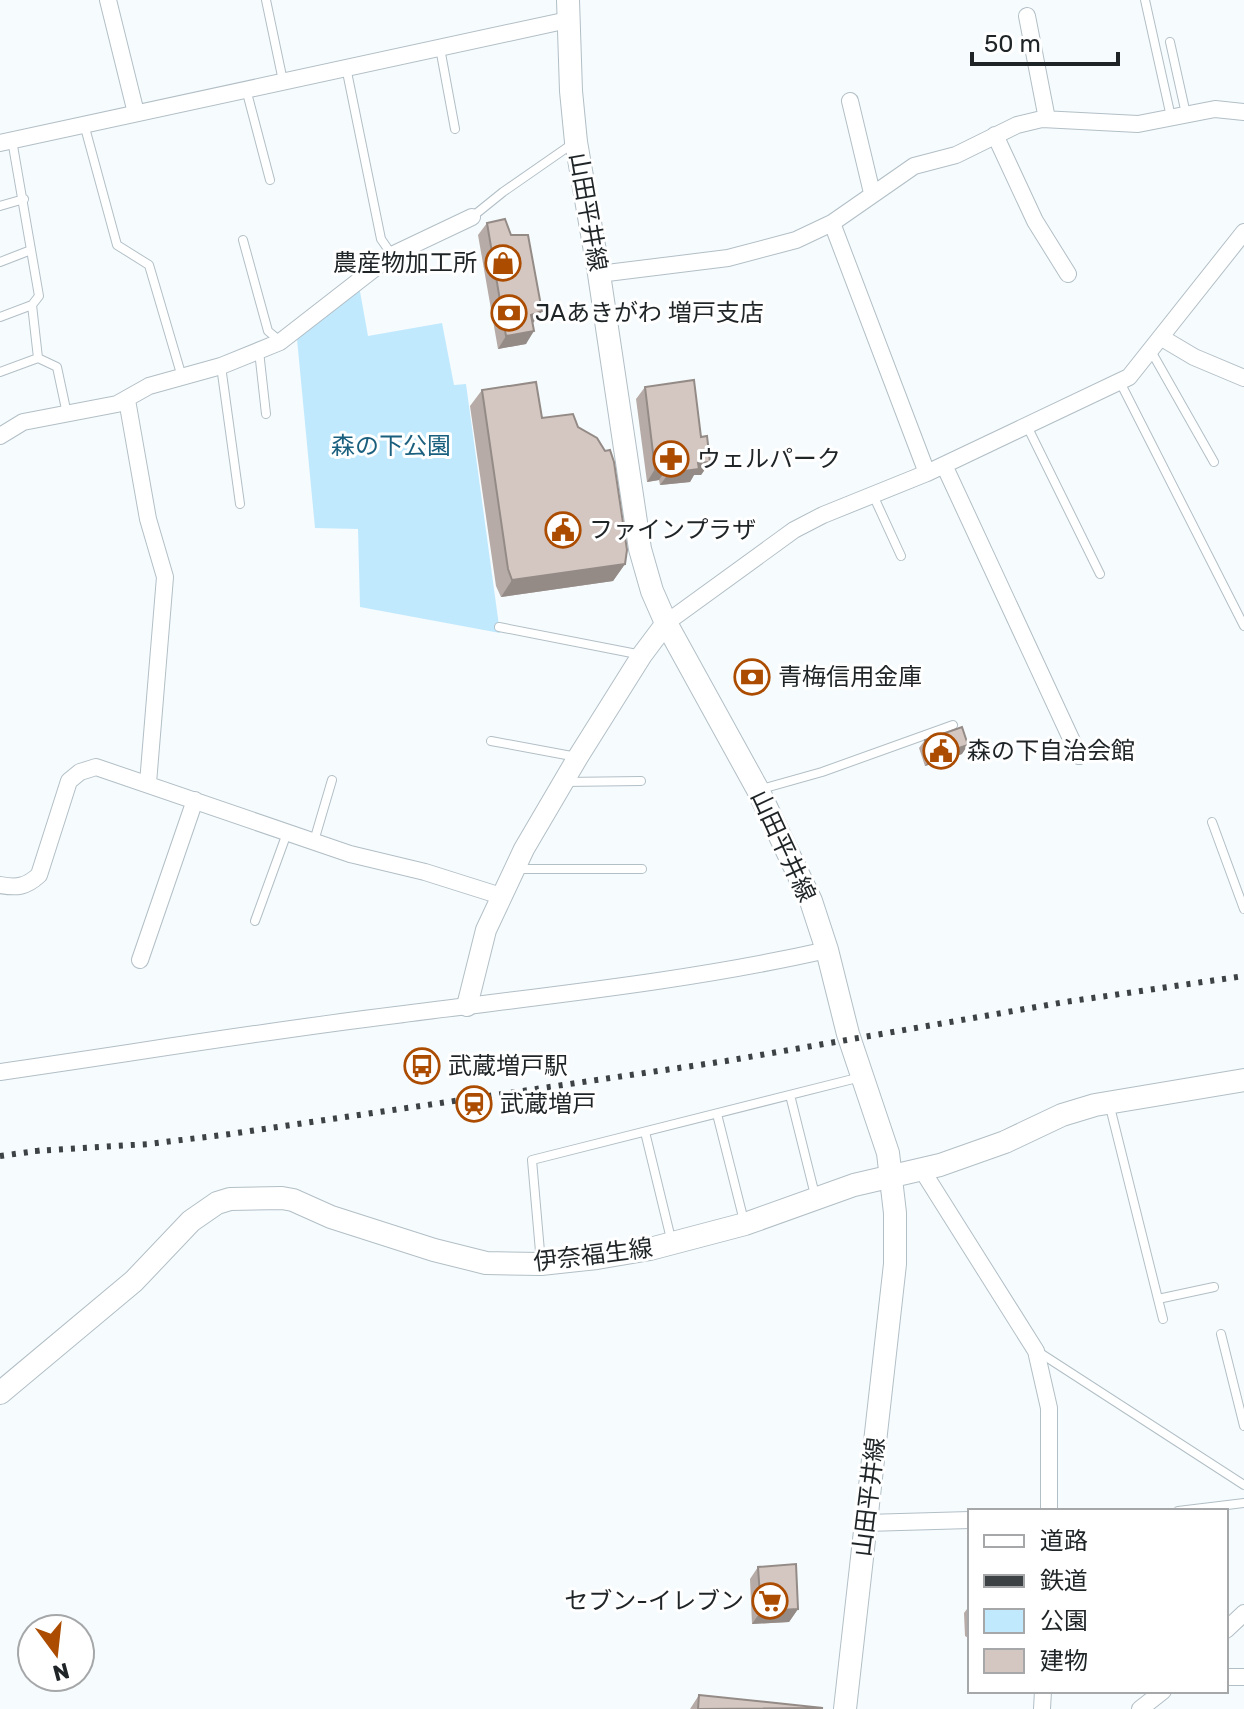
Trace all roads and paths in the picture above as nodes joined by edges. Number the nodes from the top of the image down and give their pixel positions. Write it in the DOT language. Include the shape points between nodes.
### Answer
graph roads {
  1 [pos="108,0"];
  2 [pos="266,0"];
  3 [pos="1145,0"];
  4 [pos="568,10"];
  5 [pos="1027,16"];
  6 [pos="1170,42"];
  7 [pos="440,48"];
  8 [pos="346,67"];
  9 [pos="283,81"];
  10 [pos="246,89"];
  11 [pos="850,101"];
  12 [pos="1244,112"];
  13 [pos="136,113"];
  14 [pos="1179,116"];
  15 [pos="1047,119"];
  16 [pos="84,124"];
  17 [pos="455,129"];
  18 [pos="995,135"];
  19 [pos="6,141"];
  20 [pos="576,142"];
  21 [pos="270,180"];
  22 [pos="872,193"];
  23 [pos="24,199"];
  24 [pos="0,206"];
  25 [pos="472,217"];
  26 [pos="832,223"];
  27 [pos="1244,232"];
  28 [pos="243,240"];
  29 [pos="31,250"];
  30 [pos="392,255"];
  31 [pos="0,262"];
  32 [pos="599,274"];
  33 [pos="1068,274"];
  34 [pos="32,305"];
  35 [pos="0,317"];
  36 [pos="1162,338"];
  37 [pos="280,342"];
  38 [pos="259,351"];
  39 [pos="1151,351"];
  40 [pos="38,358"];
  41 [pos="221,366"];
  42 [pos="0,372"];
  43 [pos="182,377"];
  44 [pos="1244,378"];
  45 [pos="1120,382"];
  46 [pos="127,400"];
  47 [pos="266,414"];
  48 [pos="67,415"];
  49 [pos="1027,426"];
  50 [pos="0,436"];
  51 [pos="1214,462"];
  52 [pos="944,465"];
  53 [pos="927,473"];
  54 [pos="873,495"];
  55 [pos="240,504"];
  56 [pos="901,556"];
  57 [pos="1100,574"];
  58 [pos="666,623"];
  59 [pos="1244,626"];
  60 [pos="499,627"];
  61 [pos="642,655"];
  62 [pos="953,725"];
  63 [pos="491,741"];
  64 [pos="1079,756"];
  65 [pos="578,757"];
  66 [pos="332,780"];
  67 [pos="641,781"];
  68 [pos="563,782"];
  69 [pos="148,783"];
  70 [pos="758,790"];
  71 [pos="195,800"];
  72 [pos="1212,822"];
  73 [pos="287,832"];
  74 [pos="314,842"];
  75 [pos="514,869"];
  76 [pos="642,869"];
  77 [pos="0,885"];
  78 [pos="501,896"];
  79 [pos="1244,909"];
  80 [pos="255,921"];
  81 [pos="827,950"];
  82 [pos="140,960"];
  83 [pos="467,1006"];
  84 [pos="0,1072"];
  85 [pos="862,1077"];
  86 [pos="1243,1085"];
  87 [pos="790,1095"];
  88 [pos="1109,1103"];
  89 [pos="717,1114"];
  90 [pos="645,1132"];
  91 [pos="922,1170"];
  92 [pos="892,1177"];
  93 [pos="816,1199"];
  94 [pos="745,1224"];
  95 [pos="672,1244"];
  96 [pos="541,1264"];
  97 [pos="1214,1287"];
  98 [pos="1158,1299"];
  99 [pos="1163,1319"];
  100 [pos="1221,1334"];
  101 [pos="1036,1351"];
  102 [pos="0,1393"];
  103 [pos="1244,1426"];
  104 [pos="1244,1485"];
  105 [pos="1244,1503"];
  106 [pos="1049,1509"];
  107 [pos="1194,1509"];
  108 [pos="968,1520"];
  109 [pos="866,1523"];
  110 [pos="1244,1613"];
  111 [pos="1228,1628"];
  112 [pos="1160,1693"];
  113 [pos="845,1709"];
  114 [pos="1140,1709"];
  1 -- 13 [label="street"];
  2 -- 9 [label="lane"];
  3 -- 14 [label="lane"];
  4 -- 7 [label="street"];
  4 -- 20 [label="main road, 山田平井線"];
  5 -- 15 [label="street"];
  6 -- 14 [label="lane"];
  7 -- 8 [label="street"];
  7 -- 17 [label="lane"];
  8 -- 9 [label="street"];
  8 -- 30 [label="lane" via="381,239"];
  9 -- 10 [label="street"];
  10 -- 13 [label="street"];
  10 -- 21 [label="lane"];
  11 -- 22 [label="street"];
  12 -- 14 [label="street" via="1215,109"];
  13 -- 16 [label="street"];
  14 -- 15 [label="street" via="1138,124"];
  15 -- 18 [label="street"];
  16 -- 19 [label="street"];
  16 -- 43 [label="lane" via="117,245 149,265"];
  18 -- 22 [label="street" via="956,155 914,166"];
  18 -- 33 [label="street" via="1035,221"];
  19 -- 23 [label="lane"];
  20 -- 25 [label="lane"];
  20 -- 32 [label="main road, 山田平井線"];
  22 -- 26 [label="street"];
  23 -- 24 [label="lane"];
  23 -- 29 [label="lane"];
  25 -- 30 [label="street"];
  26 -- 32 [label="street" via="796,240 728,258"];
  26 -- 53 [label="street"];
  27 -- 36 [label="street"];
  28 -- 37 [label="lane" via="268,331"];
  29 -- 31 [label="lane"];
  29 -- 34 [label="lane" via="39,296"];
  30 -- 37 [label="street"];
  32 -- 58 [label="main road, 山田平井線" via="640,549"];
  34 -- 35 [label="lane"];
  34 -- 40 [label="lane"];
  36 -- 39 [label="street"];
  36 -- 44 [label="street"];
  37 -- 38 [label="street"];
  38 -- 41 [label="street"];
  38 -- 47 [label="lane"];
  39 -- 45 [label="street"];
  39 -- 51 [label="lane"];
  40 -- 42 [label="lane"];
  40 -- 48 [label="lane" via="57,367"];
  41 -- 43 [label="street"];
  41 -- 55 [label="lane"];
  43 -- 46 [label="street" via="149,386"];
  45 -- 49 [label="street"];
  45 -- 59 [label="lane"];
  46 -- 48 [label="street"];
  46 -- 69 [label="street" via="148,519 165,577"];
  48 -- 50 [label="street" via="23,422"];
  49 -- 52 [label="street"];
  49 -- 57 [label="lane"];
  52 -- 53 [label="street"];
  52 -- 64 [label="street"];
  53 -- 54 [label="street"];
  54 -- 56 [label="lane"];
  54 -- 58 [label="street" via="794,530"];
  58 -- 61 [label="street"];
  58 -- 70 [label="main road, 山田平井線"];
  60 -- 61 [label="lane"];
  61 -- 65 [label="street"];
  62 -- 70 [label="lane"];
  63 -- 65 [label="lane"];
  65 -- 68 [label="street"];
  66 -- 74 [label="lane"];
  67 -- 68 [label="lane"];
  68 -- 75 [label="street"];
  69 -- 71 [label="street"];
  69 -- 77 [label="street" via="96,767 80,772 69,781 39,875 17,888"];
  70 -- 81 [label="main road, 山田平井線" via="801,877"];
  71 -- 73 [label="street"];
  71 -- 82 [label="street"];
  72 -- 79 [label="lane"];
  73 -- 74 [label="street"];
  73 -- 80 [label="lane"];
  74 -- 78 [label="street"];
  75 -- 76 [label="lane"];
  75 -- 78 [label="street"];
  78 -- 83 [label="street" via="486,930"];
  81 -- 83 [label="street"];
  81 -- 85 [label="main road, 山田平井線"];
  83 -- 84 [label="street"];
  85 -- 87 [label="lane"];
  85 -- 92 [label="main road, 山田平井線" via="882,1129"];
  86 -- 88 [label="main road, 伊奈福生線"];
  87 -- 89 [label="lane"];
  87 -- 93 [label="lane"];
  88 -- 91 [label="main road, 伊奈福生線" via="1062,1115 1005,1142"];
  88 -- 98 [label="lane"];
  89 -- 90 [label="lane"];
  89 -- 94 [label="lane"];
  90 -- 95 [label="lane"];
  90 -- 96 [label="lane" via="532,1160"];
  91 -- 92 [label="main road, 伊奈福生線"];
  91 -- 101 [label="street"];
  92 -- 93 [label="main road, 伊奈福生線"];
  92 -- 109 [label="main road, 山田平井線" via="895,1264"];
  93 -- 94 [label="main road, 伊奈福生線"];
  94 -- 95 [label="main road, 伊奈福生線"];
  95 -- 96 [label="main road, 伊奈福生線"];
  96 -- 102 [label="main road, 伊奈福生線" via="486,1263 434,1250 282,1198 230,1199 191,1221 134,1281"];
  97 -- 98 [label="lane"];
  98 -- 99 [label="lane"];
  100 -- 103 [label="lane"];
  101 -- 104 [label="lane"];
  101 -- 106 [label="street" via="1049,1408"];
  105 -- 107 [label="lane"];
  108 -- 109 [label="street"];
  109 -- 113 [label="main road, 山田平井線"];
  110 -- 111 [label="street"];
  112 -- 114 [label="street"];
}
